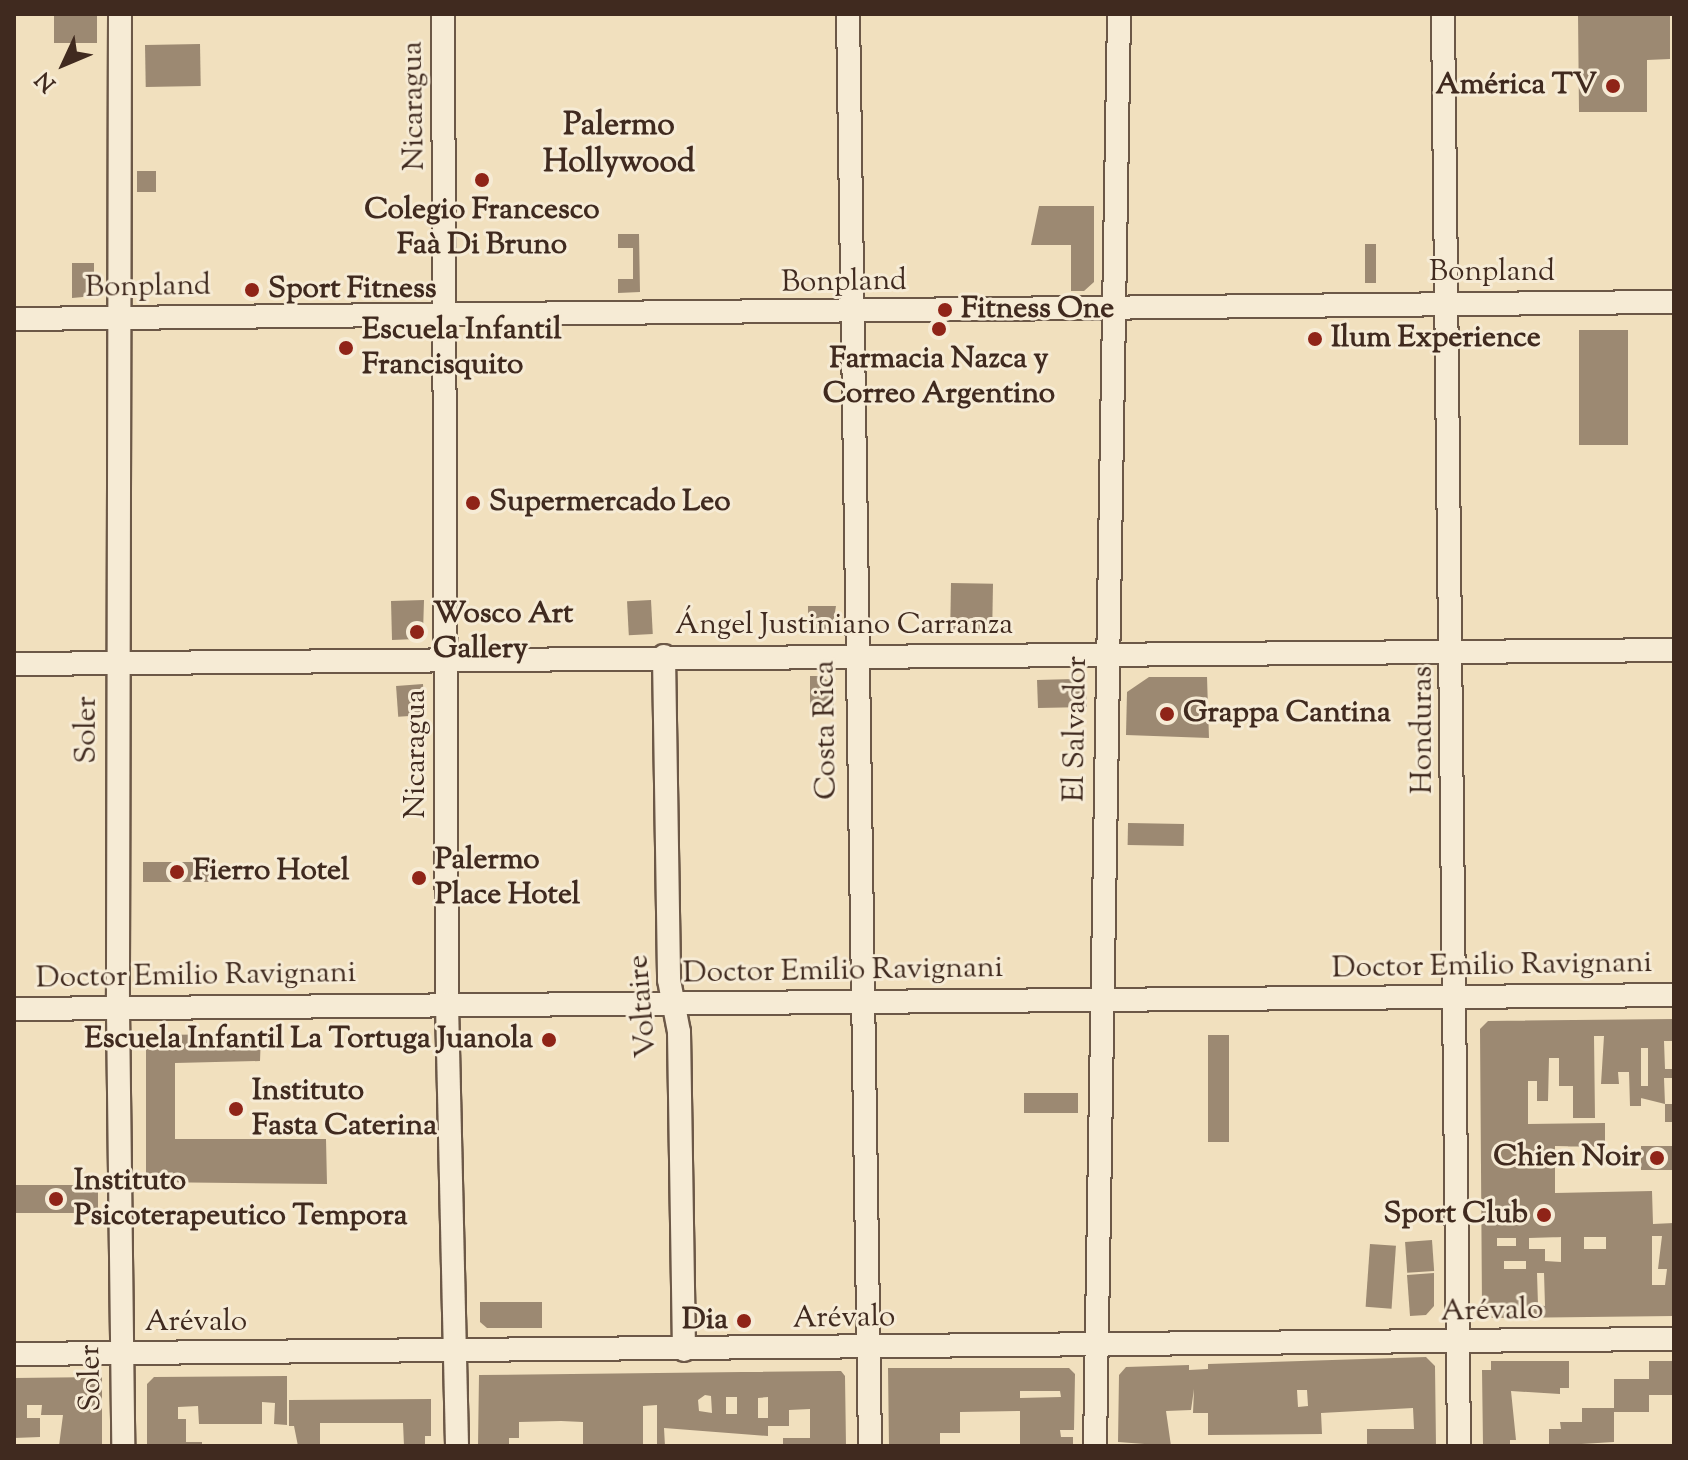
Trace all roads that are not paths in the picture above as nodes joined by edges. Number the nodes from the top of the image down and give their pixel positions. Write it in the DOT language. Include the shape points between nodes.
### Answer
graph roads {
  1 [pos="120,14"];
  2 [pos="443,14"];
  3 [pos="848,14"];
  4 [pos="1119,14"];
  5 [pos="1443,14"];
  6 [pos="1674,302"];
  7 [pos="1450,303"];
  8 [pos="1112,308"];
  9 [pos="852,313"];
  10 [pos="447,314"];
  11 [pos="120,318"];
  12 [pos="14,319"];
  13 [pos="1674,650"];
  14 [pos="1454,652"];
  15 [pos="1109,654"];
  16 [pos="664,656"];
  17 [pos="856,657"];
  18 [pos="448,661"];
  19 [pos="118,663"];
  20 [pos="14,664"];
  21 [pos="1674,995"];
  22 [pos="1454,998"];
  23 [pos="860,999"];
  24 [pos="1101,999"];
  25 [pos="447,1004"];
  26 [pos="674,1005"];
  27 [pos="14,1009"];
  28 [pos="118,1010"];
  29 [pos="1674,1339"];
  30 [pos="1097,1342"];
  31 [pos="1460,1343"];
  32 [pos="869,1349"];
  33 [pos="684,1350"];
  34 [pos="122,1353"];
  35 [pos="456,1353"];
  36 [pos="14,1354"];
  37 [pos="123,1446"];
  38 [pos="457,1446"];
  39 [pos="870,1446"];
  40 [pos="1095,1446"];
  41 [pos="1459,1446"];
  1 -- 11 [label="street, Soler"];
  2 -- 10 [label="street, Nicaragua"];
  3 -- 9 [label="street, Costa Rica"];
  4 -- 8 [label="street, El Salvador"];
  5 -- 7 [label="street, Honduras"];
  6 -- 7 [label="street, Bonpland"];
  7 -- 8 [label="street, Bonpland"];
  7 -- 14 [label="street, Honduras"];
  8 -- 9 [label="street, Bonpland"];
  8 -- 15 [label="street, El Salvador"];
  9 -- 10 [label="street, Bonpland"];
  9 -- 17 [label="street, Costa Rica"];
  10 -- 11 [label="street, Bonpland"];
  10 -- 18 [label="street, Nicaragua"];
  11 -- 12 [label="street, Bonpland"];
  11 -- 19 [label="street, Soler"];
  13 -- 14 [label="street, Ángel Justiniano Carranza"];
  14 -- 15 [label="street, Ángel Justiniano Carranza"];
  14 -- 22 [label="street, Honduras"];
  15 -- 17 [label="street, Ángel Justiniano Carranza"];
  15 -- 24 [label="street, El Salvador"];
  16 -- 17 [label="street, Ángel Justiniano Carranza"];
  16 -- 18 [label="street, Ángel Justiniano Carranza"];
  16 -- 26 [label="street, Voltaire" via="669,980"];
  17 -- 23 [label="street, Costa Rica"];
  18 -- 19 [label="street, Ángel Justiniano Carranza"];
  18 -- 25 [label="street, Nicaragua"];
  19 -- 20 [label="street, Ángel Justiniano Carranza"];
  19 -- 28 [label="street, Soler"];
  21 -- 22 [label="street, Doctor Emilio Ravignani"];
  22 -- 24 [label="street, Doctor Emilio Ravignani"];
  22 -- 31 [label="street, Honduras"];
  23 -- 24 [label="street, Doctor Emilio Ravignani"];
  23 -- 26 [label="street, Doctor Emilio Ravignani"];
  23 -- 32 [label="street, Costa Rica"];
  24 -- 30 [label="street, El Salvador"];
  25 -- 26 [label="street, Doctor Emilio Ravignani"];
  25 -- 28 [label="street, Doctor Emilio Ravignani"];
  25 -- 35 [label="street, Nicaragua"];
  26 -- 33 [label="street, Voltaire" via="679,1032"];
  27 -- 28 [label="street, Doctor Emilio Ravignani"];
  28 -- 34 [label="street, Soler"];
  29 -- 31 [label="street, Arévalo"];
  30 -- 31 [label="street, Arévalo"];
  30 -- 32 [label="street, Arévalo"];
  30 -- 40 [label="street, El Salvador"];
  31 -- 41 [label="street, Honduras"];
  32 -- 33 [label="street, Arévalo"];
  32 -- 39 [label="street, Costa Rica"];
  33 -- 35 [label="street, Arévalo"];
  34 -- 35 [label="street, Arévalo"];
  34 -- 36 [label="street, Arévalo"];
  34 -- 37 [label="street, Soler"];
  35 -- 38 [label="street, Nicaragua"];
}
